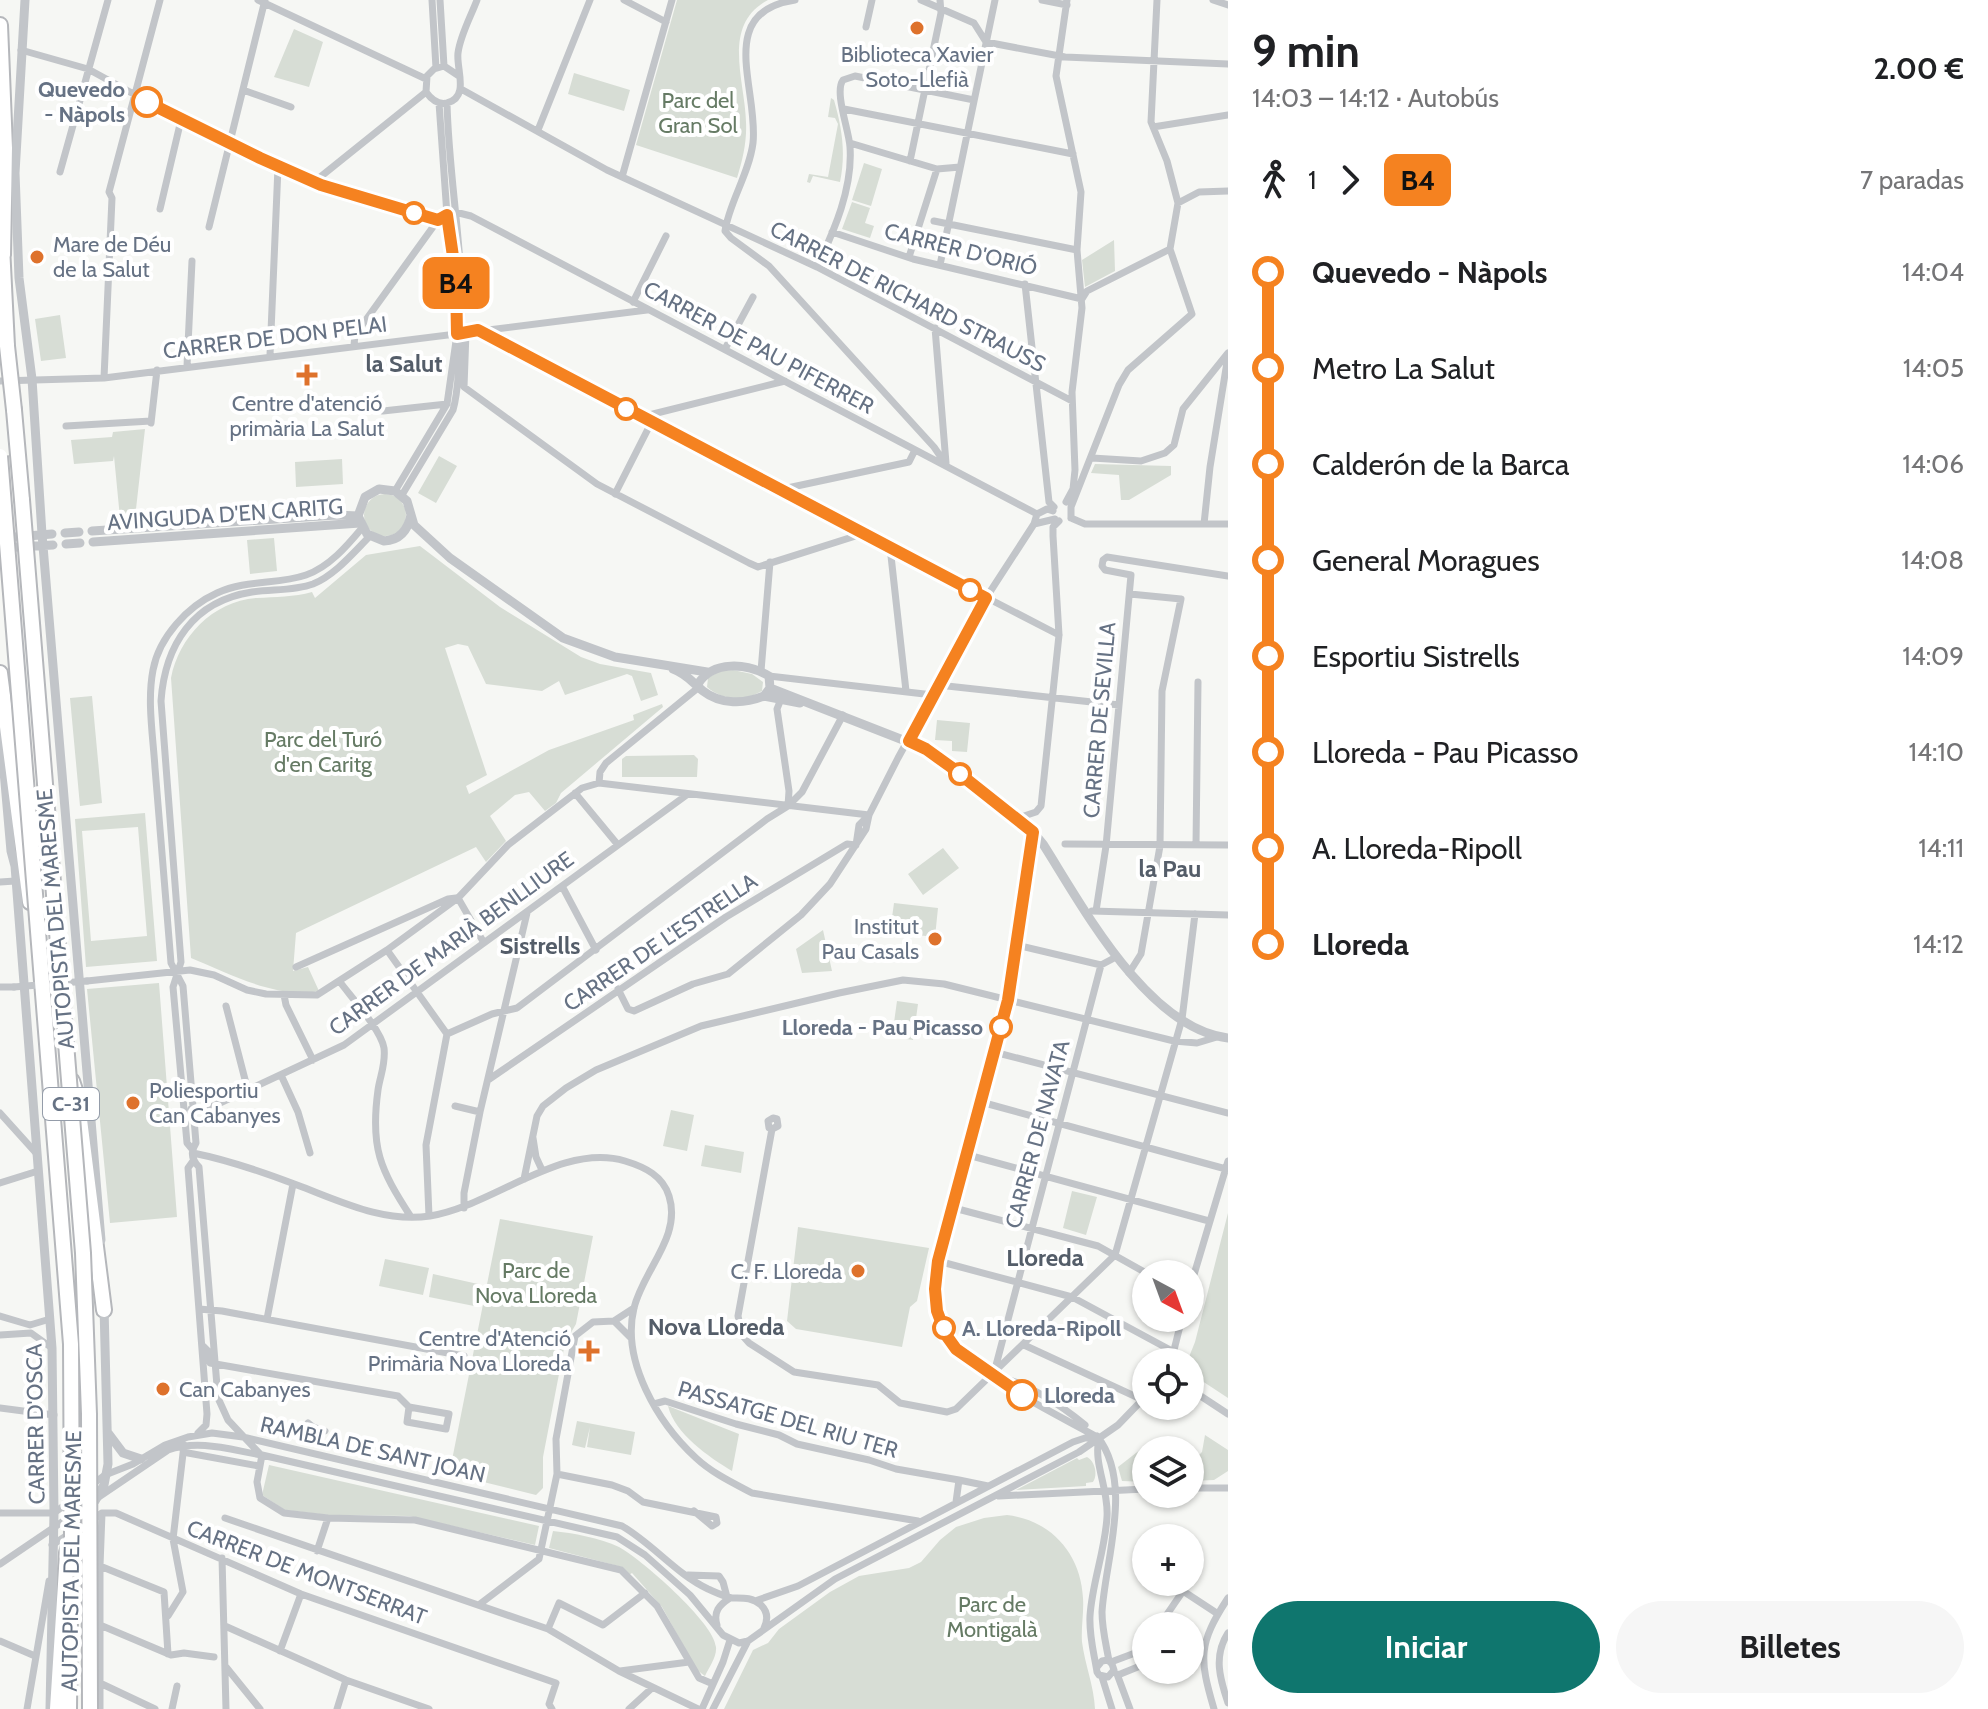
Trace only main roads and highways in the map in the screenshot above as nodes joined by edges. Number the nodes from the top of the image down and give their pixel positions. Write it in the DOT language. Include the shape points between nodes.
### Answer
graph roads {
  1 [pos="0,25"];
  2 [pos="1,38"];
  3 [pos="0,226"];
  4 [pos="3,255"];
  5 [pos="0,456"];
  6 [pos="0,673"];
  7 [pos="40,945"];
  8 [pos="68,1067"];
  9 [pos="104,1310"];
  10 [pos="72,1537"];
  11 [pos="57,1709"];
  12 [pos="69,1709"];
  13 [pos="90,1709"];
  1 -- 2 [label="highway"];
  2 -- 4 [label="highway"];
  3 -- 4 [label="highway, AUTOPISTA DEL MARESME / C-31"];
  4 -- 8 [label="highway, AUTOPISTA DEL MARESME / C-31, bridge"];
  5 -- 7 [label="highway, AUTOPISTA DEL MARESME / C-31, bridge"];
  6 -- 7 [label="highway, bridge" via="28,892"];
  7 -- 10 [label="highway, AUTOPISTA DEL MARESME / C-31, bridge" via="71,1344"];
  8 -- 9 [label="highway, bridge" via="77,1096"];
  8 -- 13 [label="highway, AUTOPISTA DEL MARESME / C-31, bridge" via="89,1414"];
  10 -- 11 [label="highway"];
  10 -- 12 [label="highway, AUTOPISTA DEL MARESME / C-31"];
}
